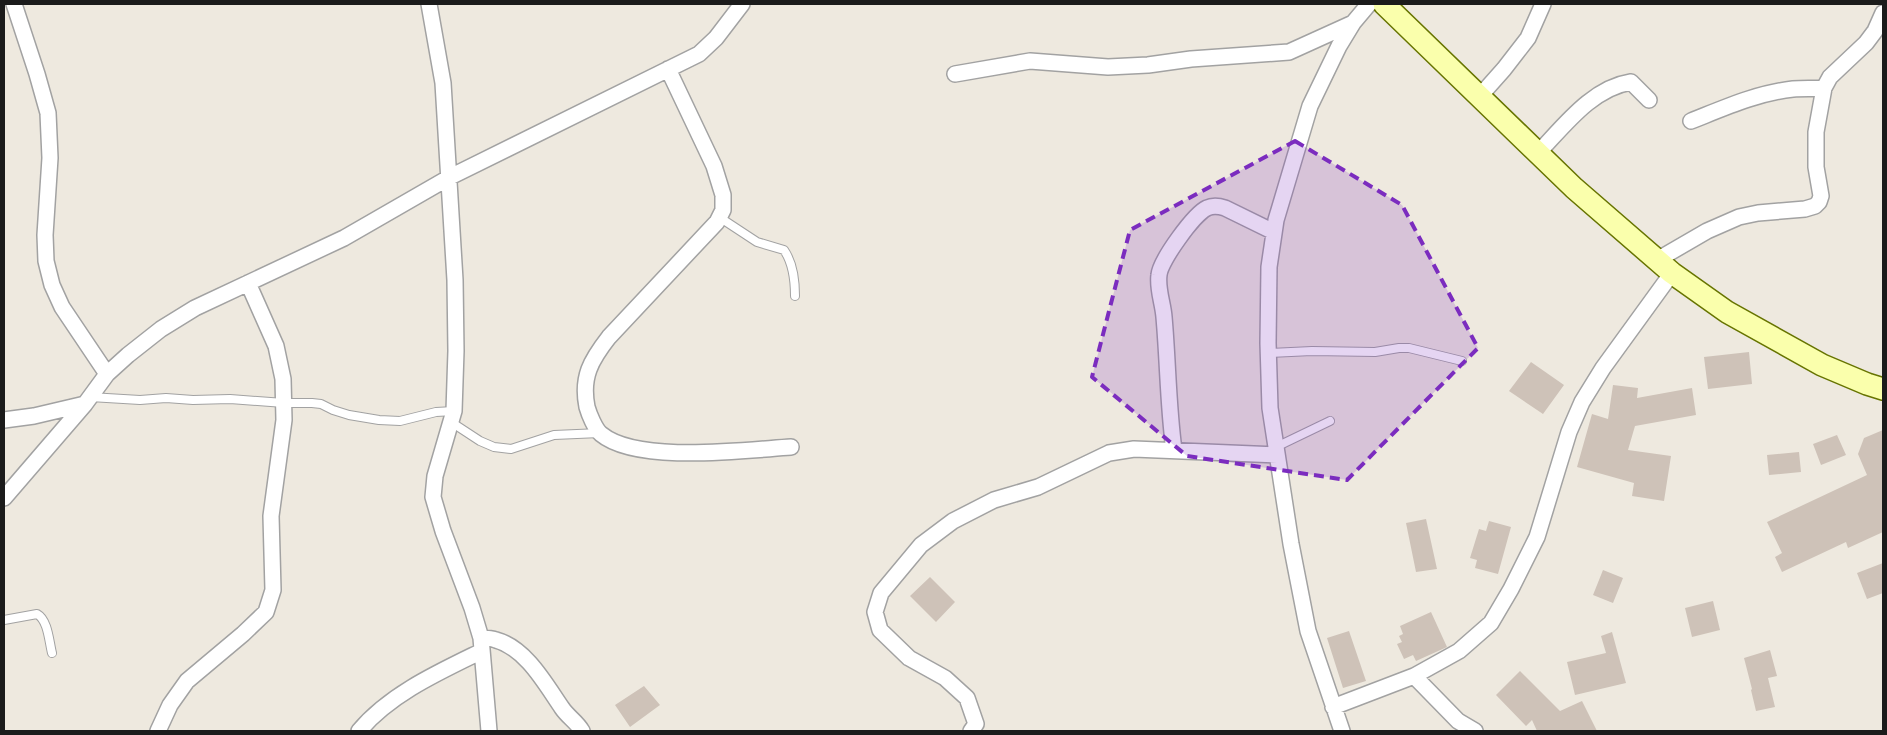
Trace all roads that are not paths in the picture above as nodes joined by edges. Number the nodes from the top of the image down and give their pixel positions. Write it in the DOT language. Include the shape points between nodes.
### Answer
graph roads {
  1 [pos="14,4"];
  2 [pos="429,4"];
  3 [pos="742,4"];
  4 [pos="1369,4"];
  5 [pos="1384,4"];
  6 [pos="1543,4"];
  7 [pos="1883,13"];
  8 [pos="1353,23"];
  9 [pos="668,68"];
  10 [pos="955,74"];
  11 [pos="1824,88"];
  12 [pos="1480,96"];
  13 [pos="1649,100"];
  14 [pos="1691,121"];
  15 [pos="1538,153"];
  16 [pos="450,177"];
  17 [pos="719,217"];
  18 [pos="1274,232"];
  19 [pos="1665,267"];
  20 [pos="248,283"];
  21 [pos="795,296"];
  22 [pos="1268,353"];
  23 [pos="1462,361"];
  24 [pos="107,374"];
  25 [pos="1883,389"];
  26 [pos="87,401"];
  27 [pos="284,403"];
  28 [pos="453,416"];
  29 [pos="4,420"];
  30 [pos="1330,421"];
  31 [pos="600,433"];
  32 [pos="791,447"];
  33 [pos="1174,450"];
  34 [pos="1277,451"];
  35 [pos="4,498"];
  36 [pos="4,620"];
  37 [pos="482,644"];
  38 [pos="52,652"];
  39 [pos="1414,676"];
  40 [pos="1333,707"];
  41 [pos="158,731"];
  42 [pos="359,731"];
  43 [pos="489,731"];
  44 [pos="582,731"];
  45 [pos="971,731"];
  46 [pos="1342,731"];
  47 [pos="1475,731"];
  1 -- 24 [label="street" via="48,112 50,158 45,235 46,261 52,285 62,307"];
  2 -- 16 [label="street" via="444,83"];
  3 -- 9 [label="street" via="716,38 698,54"];
  4 -- 8 [label="street"];
  5 -- 12 [label="main road"];
  6 -- 12 [label="street" via="1528,38"];
  7 -- 11 [label="street" via="1875,32 1830,77"];
  8 -- 10 [label="street" via="1303,47 1281,53 1191,58 1116,67 1030,61"];
  8 -- 18 [label="street" via="1310,106"];
  9 -- 16 [label="street"];
  9 -- 17 [label="street" via="714,166 723,195 723,210"];
  11 -- 14 [label="street" via="1768,94"];
  11 -- 19 [label="street" via="1816,132 1819,202 1805,209 1740,217 1707,231"];
  12 -- 15 [label="main road"];
  13 -- 15 [label="street" via="1631,82 1618,84 1585,105"];
  15 -- 19 [label="main road"];
  16 -- 20 [label="street" via="344,238"];
  16 -- 28 [label="street" via="455,280"];
  17 -- 21 [label="lane" via="757,242 784,250 793,275"];
  17 -- 31 [label="street" via="596,355 587,373 584,392 588,411"];
  18 -- 22 [label="street" via="1269,267"];
  18 -- 33 [label="street" via="1217,205 1207,208 1181,234 1159,274"];
  19 -- 25 [label="main road" via="1727,312 1822,365"];
  19 -- 39 [label="street" via="1582,402 1569,432 1537,536 1491,623 1459,651"];
  20 -- 24 [label="street" via="161,328"];
  20 -- 27 [label="street" via="276,346"];
  22 -- 23 [label="lane" via="1375,352 1409,348"];
  22 -- 34 [label="street" via="1270,408"];
  24 -- 26 [label="street"];
  26 -- 27 [label="lane" via="166,398"];
  26 -- 29 [label="street" via="34,416"];
  26 -- 35 [label="street"];
  27 -- 28 [label="lane" via="322,404 333,410 379,420 400,421 436,412"];
  27 -- 41 [label="street" via="272,516 273,590 266,612 187,681 170,705"];
  28 -- 31 [label="lane" via="480,441 510,449 554,434"];
  28 -- 37 [label="street" via="435,476 433,497"];
  30 -- 34 [label="lane"];
  31 -- 32 [label="street" via="641,450 717,452"];
  33 -- 34 [label="street"];
  33 -- 45 [label="street" via="1134,449 1109,453 1038,487 994,500 954,521 921,546 881,593 875,612 880,630 909,658 945,678 967,698 976,724"];
  34 -- 40 [label="street" via="1290,544 1308,631"];
  36 -- 38 [label="lane" via="40,615"];
  37 -- 42 [label="street" via="390,701"];
  37 -- 43 [label="street"];
  37 -- 44 [label="street" via="497,640 518,652"];
  39 -- 40 [label="street"];
  39 -- 47 [label="street" via="1458,721"];
  40 -- 46 [label="street"];
}
